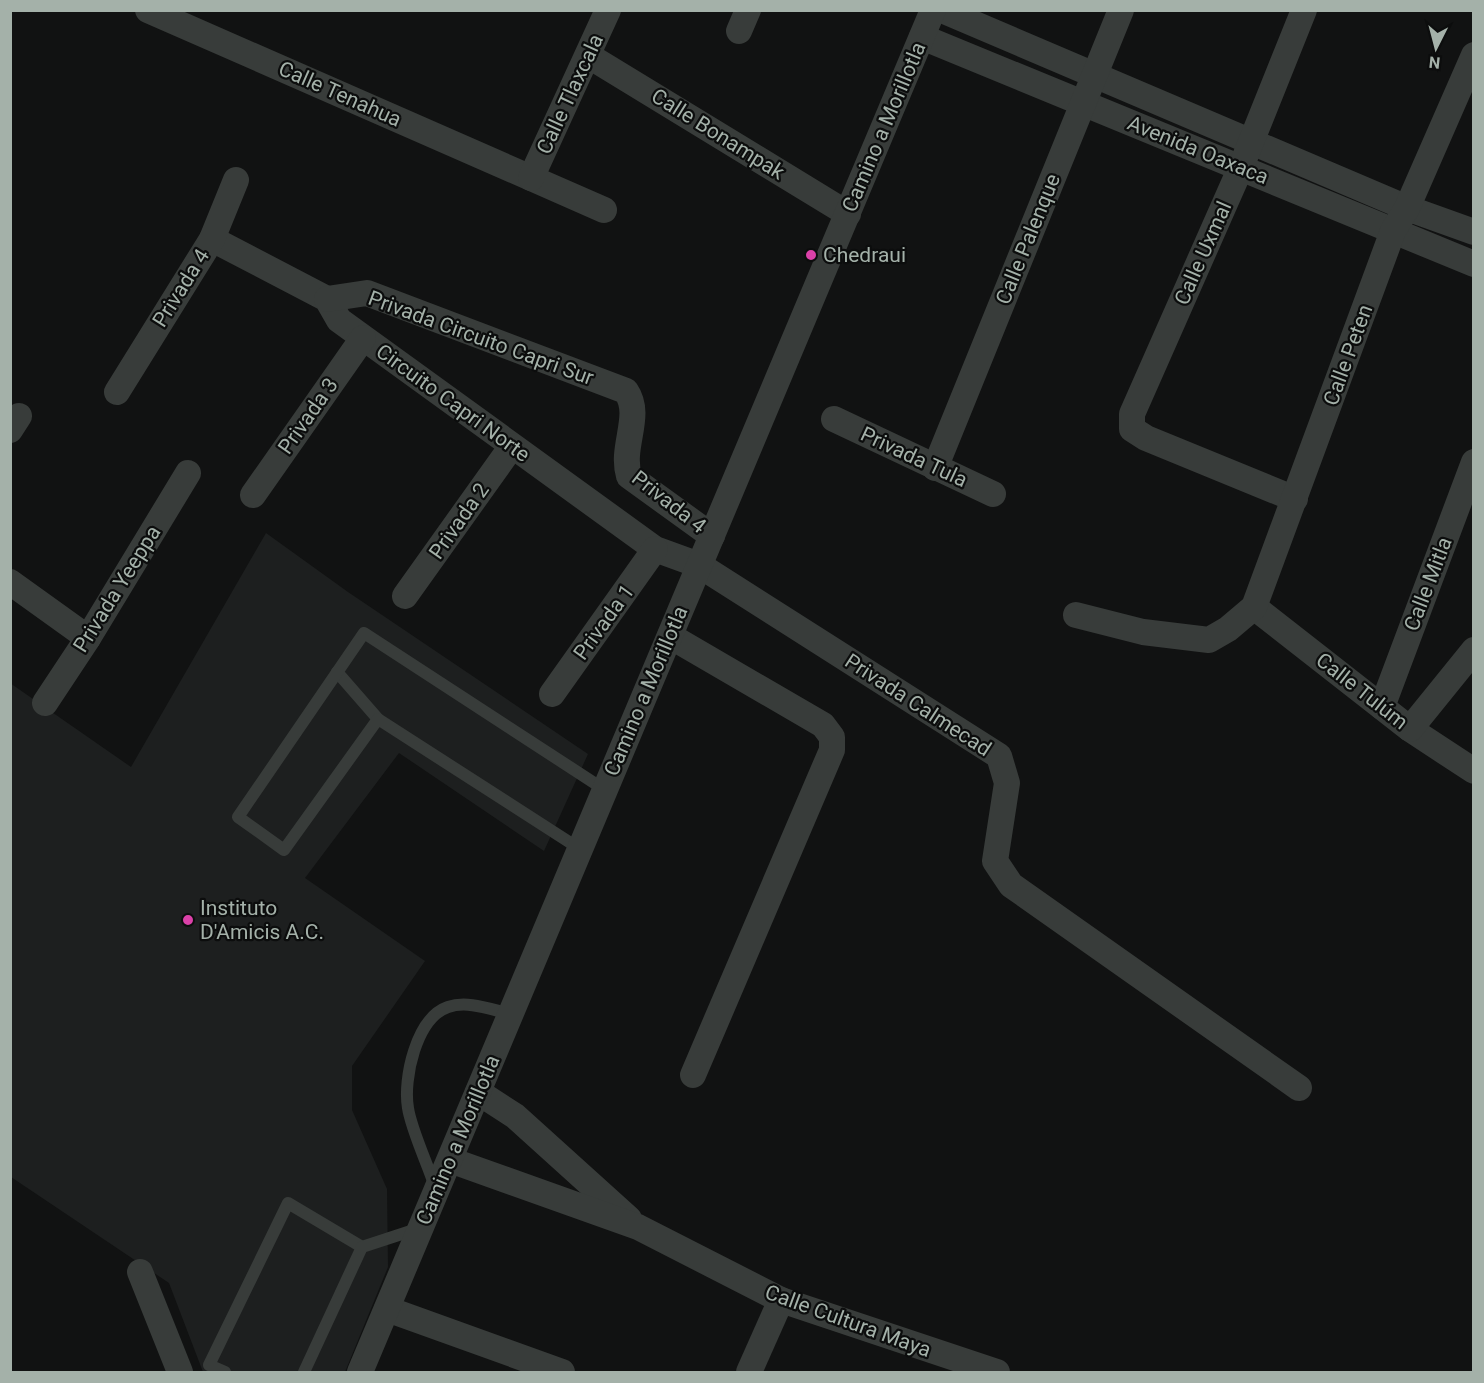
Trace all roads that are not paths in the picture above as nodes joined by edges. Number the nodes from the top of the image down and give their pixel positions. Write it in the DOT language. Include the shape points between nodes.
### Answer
graph roads {
  1 [pos="148,10"];
  2 [pos="933,10"];
  3 [pos="942,10"];
  4 [pos="1121,10"];
  5 [pos="1304,10"];
  6 [pos="601,12"];
  7 [pos="921,37"];
  8 [pos="1473,55"];
  9 [pos="589,56"];
  10 [pos="1095,75"];
  11 [pos="1083,102"];
  12 [pos="1251,140"];
  13 [pos="1241,167"];
  14 [pos="531,178"];
  15 [pos="236,180"];
  16 [pos="1407,208"];
  17 [pos="604,210"];
  18 [pos="848,214"];
  19 [pos="1393,231"];
  20 [pos="1473,232"];
  21 [pos="212,239"];
  22 [pos="1473,264"];
  23 [pos="327,299"];
  24 [pos="363,338"];
  25 [pos="117,392"];
  26 [pos="631,398"];
  27 [pos="834,419"];
  28 [pos="512,446"];
  29 [pos="1473,462"];
  30 [pos="935,468"];
  31 [pos="188,473"];
  32 [pos="993,494"];
  33 [pos="254,495"];
  34 [pos="1295,499"];
  35 [pos="712,536"];
  36 [pos="655,549"];
  37 [pos="699,565"];
  38 [pos="10,582"];
  39 [pos="405,596"];
  40 [pos="1254,607"];
  41 [pos="1076,615"];
  42 [pos="670,636"];
  43 [pos="88,638"];
  44 [pos="1473,650"];
  45 [pos="337,672"];
  46 [pos="552,694"];
  47 [pos="45,703"];
  48 [pos="1382,706"];
  49 [pos="378,719"];
  50 [pos="1410,729"];
  51 [pos="1473,771"];
  52 [pos="605,790"];
  53 [pos="580,849"];
  54 [pos="511,1014"];
  55 [pos="693,1075"];
  56 [pos="1299,1088"];
  57 [pos="478,1092"];
  58 [pos="450,1160"];
  59 [pos="436,1191"];
  60 [pos="639,1227"];
  61 [pos="421,1228"];
  62 [pos="362,1246"];
  63 [pos="140,1272"];
  64 [pos="781,1300"];
  65 [pos="387,1309"];
  66 [pos="180,1372"];
  67 [pos="225,1372"];
  68 [pos="304,1372"];
  69 [pos="360,1372"];
  70 [pos="562,1372"];
  71 [pos="749,1372"];
  72 [pos="997,1372"];
  1 -- 14 [label="street, Calle Tenahua"];
  2 -- 7 [label="street, Camino a Morillotla"];
  3 -- 10 [label="street, Avenida Oaxaca"];
  4 -- 10 [label="street, Calle Palenque"];
  5 -- 12 [label="street, Calle Uxmal"];
  6 -- 9 [label="street, Calle Tlaxcala"];
  7 -- 11 [label="street, Avenida Oaxaca"];
  7 -- 18 [label="street, Camino a Morillotla"];
  8 -- 16 [label="street, Calle Peten"];
  9 -- 14 [label="street, Calle Tlaxcala"];
  9 -- 18 [label="street, Calle Bonampak"];
  10 -- 11 [label="street, Calle Palenque"];
  10 -- 12 [label="street, Avenida Oaxaca"];
  11 -- 13 [label="street, Avenida Oaxaca"];
  11 -- 30 [label="street, Calle Palenque"];
  12 -- 13 [label="street, Calle Uxmal"];
  12 -- 16 [label="street, Avenida Oaxaca"];
  13 -- 19 [label="street, Avenida Oaxaca"];
  13 -- 34 [label="street, Calle Uxmal" via="1132,414 1132,429"];
  14 -- 17 [label="street, Calle Tenahua"];
  15 -- 21 [label="street, Privada 4"];
  16 -- 19 [label="street, Calle Peten"];
  16 -- 20 [label="street, Avenida Oaxaca"];
  18 -- 35 [label="street, Camino a Morillotla"];
  19 -- 22 [label="street, Avenida Oaxaca"];
  19 -- 34 [label="street, Calle Peten"];
  21 -- 23 [label="street, Circuito Capri Norte"];
  21 -- 25 [label="street, Privada 4"];
  23 -- 24 [label="street, Circuito Capri Norte" via="339,320"];
  23 -- 26 [label="street, Privada Circuito Capri Sur" via="367,292 626,391"];
  24 -- 28 [label="street, Circuito Capri Norte"];
  24 -- 33 [label="street, Privada 3"];
  26 -- 35 [label="street, Privada 4" via="634,406 625,461 629,476"];
  27 -- 30 [label="street, Privada Tula"];
  28 -- 36 [label="street, Circuito Capri Norte"];
  28 -- 39 [label="street, Privada 2"];
  29 -- 48 [label="street, Calle Mitla"];
  30 -- 32 [label="street, Privada Tula"];
  31 -- 43 [label="street, Privada Yeeppa"];
  34 -- 40 [label="street, Calle Peten"];
  35 -- 37 [label="street, Camino a Morillotla"];
  36 -- 37 [label="street, Circuito Capri Norte"];
  36 -- 46 [label="street, Privada 1"];
  37 -- 42 [label="street, Camino a Morillotla"];
  37 -- 56 [label="street, Privada Calmecad" via="999,756 1007,783 995,861 1011,885"];
  38 -- 43 [label="street"];
  40 -- 41 [label="street, Calle Peten" via="1209,640 1143,632"];
  40 -- 48 [label="street, Calle Tulúm"];
  42 -- 52 [label="street, Camino a Morillotla"];
  42 -- 55 [label="street" via="822,724 832,737 832,750"];
  43 -- 47 [label="street, Privada Yeeppa"];
  44 -- 50 [label="street"];
  45 -- 49 [label="lane"];
  45 -- 49 [label="lane" via="238,817 284,850"];
  45 -- 52 [label="lane" via="364,633"];
  48 -- 50 [label="street, Calle Tulúm"];
  49 -- 53 [label="lane"];
  50 -- 51 [label="street, Calle Tulúm"];
  52 -- 53 [label="street, Camino a Morillotla"];
  53 -- 54 [label="street, Camino a Morillotla"];
  54 -- 57 [label="street, Camino a Morillotla"];
  54 -- 59 [label="lane" via="466,1004 447,1007 429,1022 415,1045 408,1081 408,1109"];
  57 -- 58 [label="street, Camino a Morillotla"];
  57 -- 60 [label="street, Calle Cultura Maya" via="515,1116"];
  58 -- 59 [label="street, Camino a Morillotla"];
  58 -- 60 [label="street, Calle Cultura Maya"];
  59 -- 61 [label="street, Camino a Morillotla"];
  60 -- 64 [label="street, Calle Cultura Maya"];
  61 -- 62 [label="lane"];
  61 -- 65 [label="street, Camino a Morillotla"];
  62 -- 67 [label="lane" via="288,1203 209,1365"];
  62 -- 68 [label="lane"];
  63 -- 66 [label="street"];
  64 -- 71 [label="street"];
  64 -- 72 [label="street, Calle Cultura Maya"];
  65 -- 69 [label="street, Camino a Morillotla"];
  65 -- 70 [label="street"];
}
